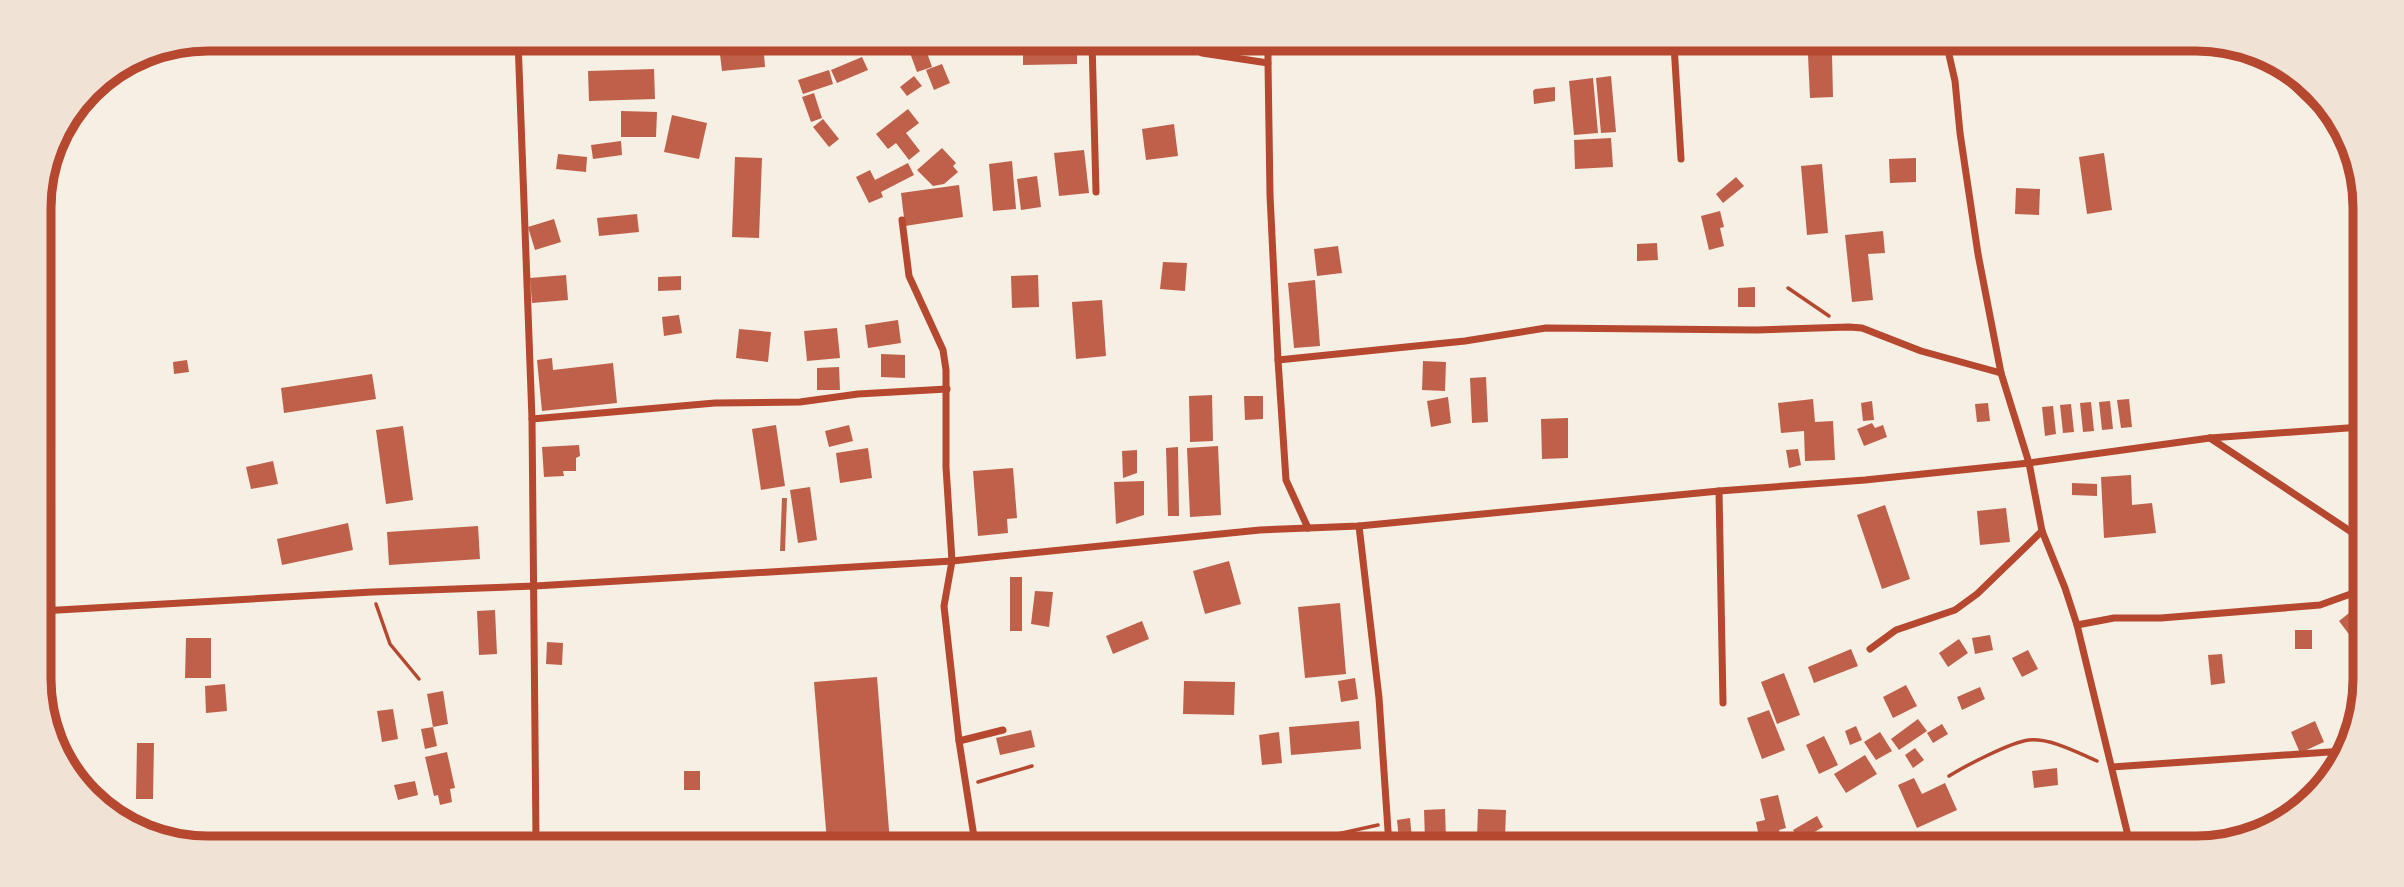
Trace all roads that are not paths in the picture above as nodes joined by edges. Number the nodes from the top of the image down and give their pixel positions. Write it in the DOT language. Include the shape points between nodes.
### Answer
graph roads {
  1 [pos="518,51"];
  2 [pos="1092,51"];
  3 [pos="1199,51"];
  4 [pos="1268,51"];
  5 [pos="1674,51"];
  6 [pos="1948,51"];
  7 [pos="1268,63"];
  8 [pos="2288,81"];
  9 [pos="2320,111"];
  10 [pos="1681,159"];
  11 [pos="1096,192"];
  12 [pos="902,220"];
  13 [pos="1278,360"];
  14 [pos="2001,373"];
  15 [pos="947,389"];
  16 [pos="532,419"];
  17 [pos="2353,428"];
  18 [pos="2210,438"];
  19 [pos="2029,463"];
  20 [pos="1719,491"];
  21 [pos="1359,526"];
  22 [pos="1308,528"];
  23 [pos="2042,531"];
  24 [pos="2353,533"];
  25 [pos="952,561"];
  26 [pos="534,586"];
  27 [pos="2353,593"];
  28 [pos="51,610"];
  29 [pos="2077,625"];
  30 [pos="1870,649"];
  31 [pos="1723,703"];
  32 [pos="1003,730"];
  33 [pos="959,741"];
  34 [pos="2336,752"];
  35 [pos="2112,767"];
  36 [pos="536,836"];
  37 [pos="974,836"];
  38 [pos="1388,836"];
  39 [pos="2129,836"];
  1 -- 16 [label="street"];
  2 -- 11 [label="street"];
  3 -- 7 [label="street"];
  4 -- 7 [label="street"];
  5 -- 10 [label="street"];
  6 -- 14 [label="street"];
  7 -- 13 [label="street"];
  8 -- 9 [label="street"];
  12 -- 15 [label="street" via="909,276 943,350"];
  13 -- 14 [label="street" via="1546,328 1849,327"];
  13 -- 22 [label="street" via="1286,480"];
  14 -- 19 [label="street"];
  15 -- 16 [label="street"];
  15 -- 25 [label="street"];
  16 -- 26 [label="street"];
  17 -- 18 [label="street"];
  18 -- 19 [label="street"];
  18 -- 24 [label="street"];
  19 -- 20 [label="street"];
  19 -- 23 [label="street"];
  20 -- 21 [label="street"];
  20 -- 31 [label="street"];
  21 -- 22 [label="street"];
  21 -- 38 [label="street" via="1379,698"];
  22 -- 25 [label="street"];
  23 -- 29 [label="street"];
  23 -- 30 [label="street" via="1955,610 1896,630"];
  25 -- 26 [label="street"];
  25 -- 33 [label="street" via="944,606"];
  26 -- 28 [label="street"];
  26 -- 36 [label="street"];
  27 -- 29 [label="street" via="2320,605 2114,618"];
  29 -- 35 [label="street"];
  32 -- 33 [label="street"];
  33 -- 37 [label="street"];
  34 -- 35 [label="street"];
  35 -- 39 [label="street"];
}
